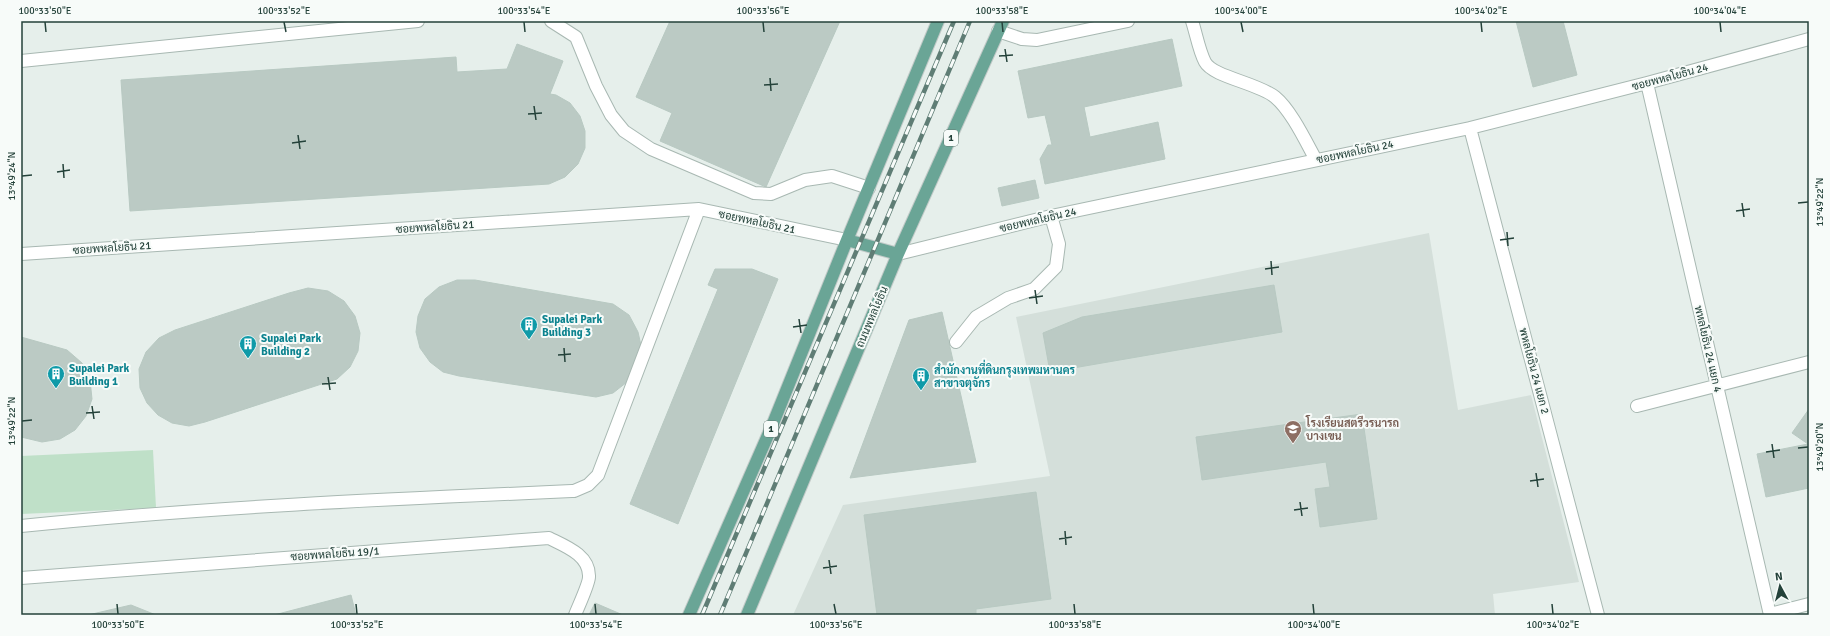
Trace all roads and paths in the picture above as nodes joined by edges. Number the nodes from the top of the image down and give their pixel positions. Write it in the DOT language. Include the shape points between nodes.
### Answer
graph roads {
  1 [pos="418,21"];
  2 [pos="551,21"];
  3 [pos="938,21"];
  4 [pos="1128,21"];
  5 [pos="1192,21"];
  6 [pos="1001,26"];
  7 [pos="1809,39"];
  8 [pos="21,61"];
  9 [pos="1648,83"];
  10 [pos="1470,128"];
  11 [pos="1316,160"];
  12 [pos="869,188"];
  13 [pos="699,209"];
  14 [pos="1051,216"];
  15 [pos="847,240"];
  16 [pos="21,254"];
  17 [pos="898,254"];
  18 [pos="956,342"];
  19 [pos="1809,362"];
  20 [pos="1716,385"];
  21 [pos="1637,406"];
  22 [pos="21,526"];
  23 [pos="21,578"];
  24 [pos="1809,604"];
  25 [pos="575,615"];
  26 [pos="689,615"];
  27 [pos="747,615"];
  28 [pos="1598,615"];
  29 [pos="1770,615"];
  1 -- 8 [label="street"];
  2 -- 12 [label="street" via="576,37 611,115 624,131 651,150 754,193 771,194 805,180 832,176"];
  3 -- 12 [label="main road"];
  4 -- 6 [label="street" via="1037,40 1022,39"];
  5 -- 11 [label="street" via="1205,62 1214,70 1261,88 1275,98 1295,123"];
  6 -- 17 [label="main road, ถนนพหลโยธิน / 1"];
  7 -- 9 [label="street, ซอยพหลโยธิน 24"];
  9 -- 10 [label="street, ซอยพหลโยธิน 24"];
  9 -- 20 [label="street, พหลโยธิน 24 แยก 4"];
  10 -- 11 [label="street, ซอยพหลโยธิน 24"];
  10 -- 28 [label="street, พหลโยธิน 24 แยก 2"];
  11 -- 14 [label="street, ซอยพหลโยธิน 24"];
  12 -- 15 [label="main road"];
  13 -- 15 [label="street, ซอยพหลโยธิน 21"];
  13 -- 16 [label="street, ซอยพหลโยธิน 21"];
  13 -- 22 [label="street" via="598,475 588,485 574,491 105,517"];
  14 -- 17 [label="street, ซอยพหลโยธิน 24"];
  14 -- 18 [label="street" via="1059,244 1056,267 1034,289 1008,298 976,317"];
  15 -- 17 [label="main road"];
  15 -- 26 [label="main road, 1" via="772,426"];
  17 -- 27 [label="main road, ถนนพหลโยธิน / 1"];
  19 -- 20 [label="street"];
  20 -- 21 [label="street"];
  20 -- 29 [label="street, พหลโยธิน 24 แยก 4"];
  23 -- 25 [label="street, ซอยพหลโยธิน 19/1" via="549,538 573,550 585,560 589,577"];
  24 -- 29 [label="street"];
}
